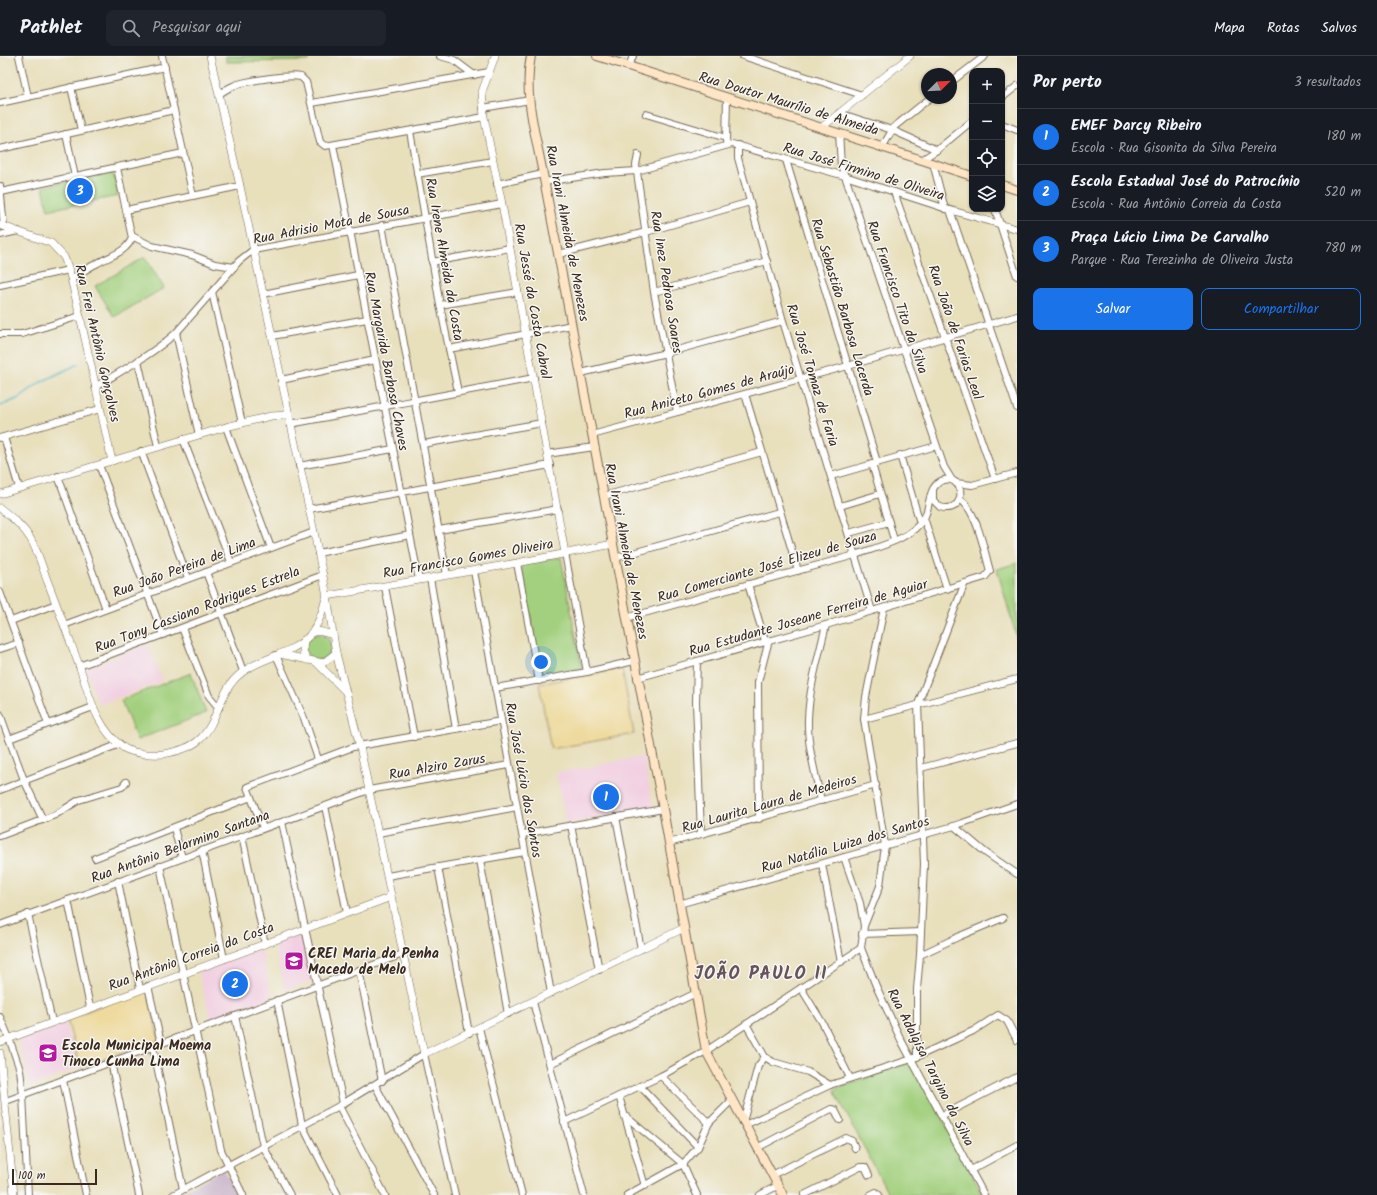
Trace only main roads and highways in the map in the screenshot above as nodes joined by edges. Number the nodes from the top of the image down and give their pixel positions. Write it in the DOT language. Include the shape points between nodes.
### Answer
graph roads {
  1 [pos="531,56"];
  2 [pos="597,56"];
  3 [pos="969,175"];
  4 [pos="1005,186"];
  5 [pos="1017,190"];
  6 [pos="782,1195"];
  1 -- 6 [label="main road, Rua Irani Almeida de Menezes" via="528,75 530,100 706,1051"];
  2 -- 3 [label="main road, Rua Doutor Maurílio de Almeida"];
  4 -- 5 [label="main road"];
}
